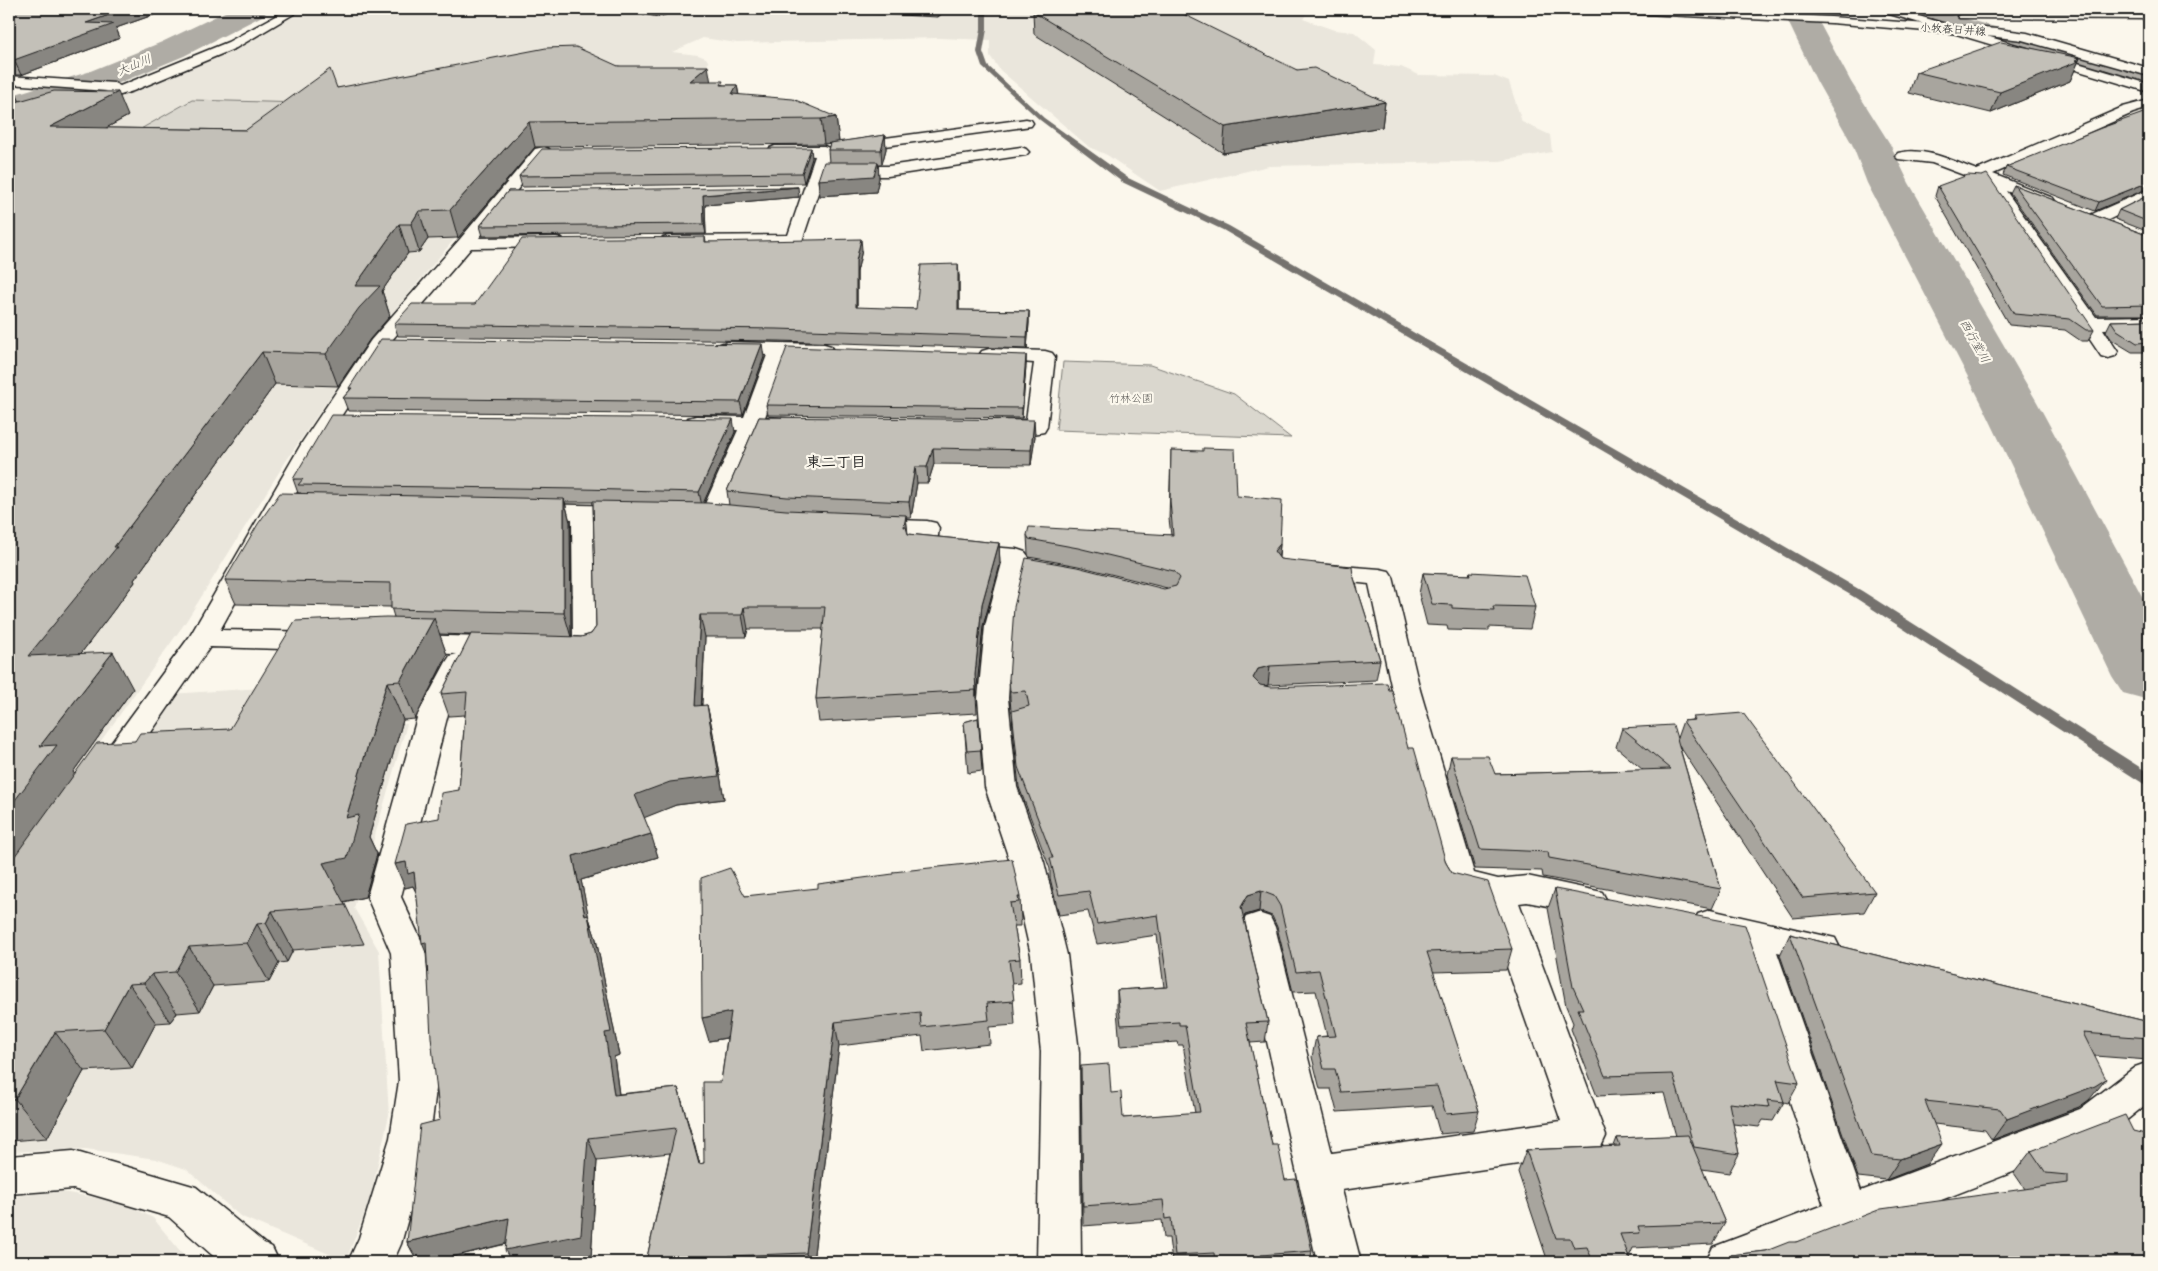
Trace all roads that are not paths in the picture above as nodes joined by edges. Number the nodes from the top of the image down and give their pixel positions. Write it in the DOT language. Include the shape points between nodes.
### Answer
graph roads {
  1 [pos="296,9"];
  2 [pos="1602,9"];
  3 [pos="1884,9"];
  4 [pos="1918,9"];
  5 [pos="2149,16"];
  6 [pos="1984,27"];
  7 [pos="1954,30"];
  8 [pos="2003,34"];
  9 [pos="2149,72"];
  10 [pos="9,80"];
  11 [pos="2128,83"];
  12 [pos="128,88"];
  13 [pos="2149,88"];
  14 [pos="2149,95"];
  15 [pos="2149,104"];
  16 [pos="2128,110"];
  17 [pos="2149,117"];
  18 [pos="1026,123"];
  19 [pos="9,127"];
  20 [pos="755,151"];
  21 [pos="824,151"];
  22 [pos="560,152"];
  23 [pos="1021,152"];
  24 [pos="1903,156"];
  25 [pos="817,171"];
  26 [pos="1984,176"];
  27 [pos="792,190"];
  28 [pos="811,190"];
  29 [pos="2149,194"];
  30 [pos="2060,206"];
  31 [pos="2078,212"];
  32 [pos="2096,219"];
  33 [pos="2114,226"];
  34 [pos="576,242"];
  35 [pos="656,242"];
  36 [pos="466,243"];
  37 [pos="2149,322"];
  38 [pos="2090,323"];
  39 [pos="378,344"];
  40 [pos="407,345"];
  41 [pos="710,348"];
  42 [pos="779,348"];
  43 [pos="848,351"];
  44 [pos="2108,352"];
  45 [pos="966,354"];
  46 [pos="673,423"];
  47 [pos="752,424"];
  48 [pos="811,424"];
  49 [pos="977,426"];
  50 [pos="275,507"];
  51 [pos="305,508"];
  52 [pos="504,510"];
  53 [pos="584,512"];
  54 [pos="653,513"];
  55 [pos="712,515"];
  56 [pos="848,525"];
  57 [pos="1287,570"];
  58 [pos="202,638"];
  59 [pos="340,642"];
  60 [pos="380,643"];
  61 [pos="468,646"];
  62 [pos="508,647"];
  63 [pos="538,647"];
  64 [pos="1406,690"];
  65 [pos="1377,692"];
  66 [pos="94,791"];
  67 [pos="1498,892"];
  68 [pos="1625,908"];
  69 [pos="1684,919"];
  70 [pos="1258,927"];
  71 [pos="1752,932"];
  72 [pos="1854,956"];
  73 [pos="2149,1079"];
  74 [pos="1317,1174"];
  75 [pos="9,1175"];
  76 [pos="1849,1216"];
  77 [pos="257,1262"];
  78 [pos="370,1262"];
  79 [pos="1058,1262"];
  80 [pos="1339,1262"];
  81 [pos="1728,1262"];
  1 -- 12 [label="street" via="232,44"];
  2 -- 7 [label="street, 小牧春日井線" via="1831,20"];
  3 -- 7 [label="street"];
  4 -- 6 [label="street"];
  5 -- 6 [label="street" via="1959,15"];
  6 -- 8 [label="street"];
  7 -- 8 [label="street, 小牧春日井線"];
  7 -- 11 [label="street"];
  8 -- 9 [label="street, 小牧春日井線" via="2023,36"];
  10 -- 12 [label="street"];
  11 -- 13 [label="street"];
  11 -- 14 [label="street"];
  12 -- 19 [label="street"];
  15 -- 16 [label="street"];
  16 -- 17 [label="street"];
  16 -- 26 [label="street"];
  18 -- 21 [label="street"];
  20 -- 21 [label="street"];
  21 -- 25 [label="street"];
  22 -- 36 [label="street" via="540,152 517,194"];
  23 -- 25 [label="street" via="888,170"];
  24 -- 26 [label="street" via="1934,159"];
  25 -- 28 [label="street"];
  26 -- 30 [label="street"];
  26 -- 38 [label="street"];
  27 -- 28 [label="street"];
  28 -- 35 [label="street" via="795,240"];
  29 -- 32 [label="street"];
  31 -- 32 [label="street"];
  32 -- 33 [label="street"];
  34 -- 36 [label="street"];
  36 -- 39 [label="street"];
  37 -- 38 [label="street"];
  38 -- 44 [label="street"];
  39 -- 40 [label="street"];
  39 -- 50 [label="street" via="338,419"];
  41 -- 42 [label="street"];
  42 -- 43 [label="street"];
  42 -- 47 [label="street"];
  45 -- 49 [label="street" via="1045,357 1036,427"];
  46 -- 47 [label="street"];
  47 -- 48 [label="street"];
  47 -- 55 [label="street"];
  50 -- 51 [label="street"];
  50 -- 58 [label="street"];
  52 -- 53 [label="street"];
  53 -- 54 [label="street"];
  53 -- 63 [label="street" via="587,648"];
  56 -- 79 [label="street" via="927,528 923,549 1016,557 1028,566 998,626 993,698 1001,787 1027,862 1050,955 1060,1052"];
  57 -- 64 [label="street" via="1380,577"];
  58 -- 59 [label="street"];
  58 -- 66 [label="street"];
  60 -- 61 [label="street"];
  61 -- 62 [label="street"];
  61 -- 78 [label="street" via="433,714 384,897 409,953 418,1081 410,1138 379,1244"];
  64 -- 65 [label="street"];
  64 -- 67 [label="street" via="1460,882"];
  67 -- 68 [label="street" via="1528,889"];
  67 -- 74 [label="street" via="1586,1136"];
  69 -- 71 [label="street"];
  70 -- 74 [label="street"];
  71 -- 72 [label="street"];
  71 -- 76 [label="street"];
  73 -- 76 [label="street" via="2094,1122"];
  74 -- 80 [label="street"];
  75 -- 77 [label="street" via="73,1170 181,1201 249,1260"];
  76 -- 81 [label="street"];
}
